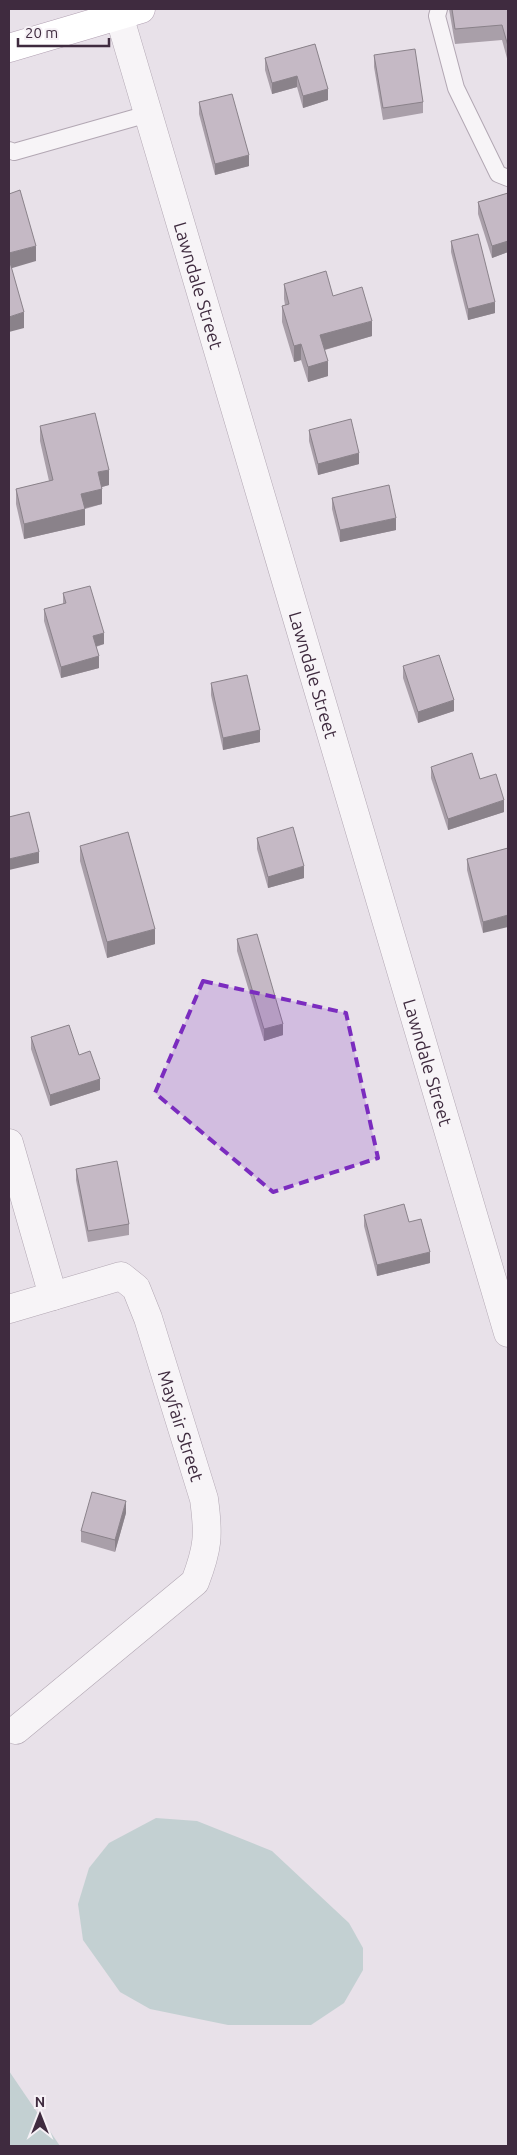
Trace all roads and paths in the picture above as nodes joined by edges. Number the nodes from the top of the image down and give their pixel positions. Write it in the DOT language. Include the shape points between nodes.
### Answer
graph roads {
  1 [pos="439,9"];
  2 [pos="130,12"];
  3 [pos="9,48"];
  4 [pos="148,114"];
  5 [pos="9,150"];
  6 [pos="508,178"];
  7 [pos="9,1143"];
  8 [pos="53,1296"];
  9 [pos="9,1309"];
  10 [pos="508,1333"];
  11 [pos="16,1730"];
  1 -- 6 [label="lane" via="437,16 456,88 498,174"];
  2 -- 3 [label="main road"];
  2 -- 4 [label="street, Lawndale Street"];
  4 -- 5 [label="lane" via="14,152"];
  4 -- 10 [label="street, Lawndale Street"];
  7 -- 8 [label="street"];
  8 -- 9 [label="street"];
  8 -- 11 [label="street, Mayfair Street" via="121,1276 136,1288 204,1499 208,1527 205,1556 194,1582"];
}
